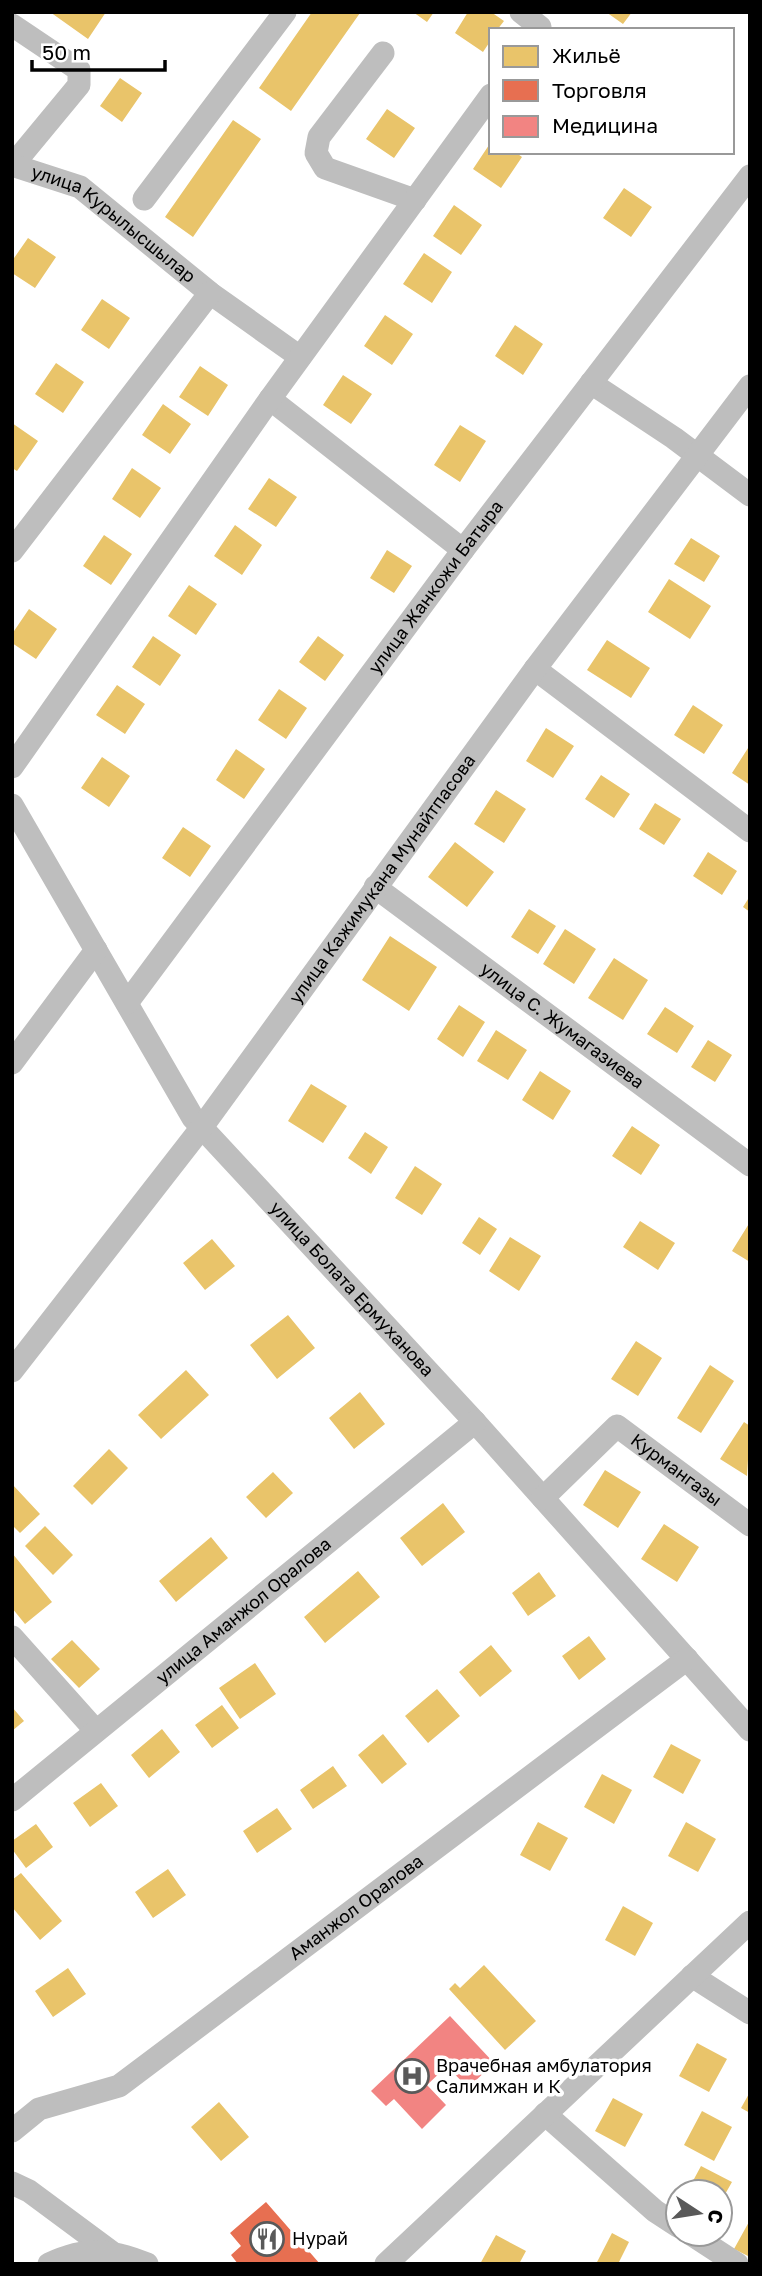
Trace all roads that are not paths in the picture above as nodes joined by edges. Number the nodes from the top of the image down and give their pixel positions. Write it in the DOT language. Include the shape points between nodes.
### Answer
graph roads {
  1 [pos="285,12"];
  2 [pos="521,12"];
  3 [pos="543,23"];
  4 [pos="12,25"];
  5 [pos="383,53"];
  6 [pos="489,98"];
  7 [pos="12,165"];
  8 [pos="750,176"];
  9 [pos="144,199"];
  10 [pos="415,200"];
  11 [pos="210,293"];
  12 [pos="300,357"];
  13 [pos="591,383"];
  14 [pos="750,386"];
  15 [pos="270,399"];
  16 [pos="699,457"];
  17 [pos="750,495"];
  18 [pos="463,550"];
  19 [pos="12,551"];
  20 [pos="534,670"];
  21 [pos="12,766"];
  22 [pos="12,805"];
  23 [pos="750,831"];
  24 [pos="376,887"];
  25 [pos="96,950"];
  26 [pos="127,1003"];
  27 [pos="12,1063"];
  28 [pos="202,1127"];
  29 [pos="750,1165"];
  30 [pos="12,1371"];
  31 [pos="475,1422"];
  32 [pos="543,1497"];
  33 [pos="750,1525"];
  34 [pos="12,1637"];
  35 [pos="687,1659"];
  36 [pos="750,1730"];
  37 [pos="96,1731"];
  38 [pos="12,1800"];
  39 [pos="750,1922"];
  40 [pos="692,1976"];
  41 [pos="750,2013"];
  42 [pos="545,2114"];
  43 [pos="12,2132"];
  44 [pos="12,2183"];
  45 [pos="664,2216"];
  46 [pos="712,2248"];
  47 [pos="110,2251"];
  48 [pos="49,2264"];
  49 [pos="147,2264"];
  50 [pos="386,2264"];
  51 [pos="737,2264"];
  1 -- 9 [label="street"];
  2 -- 3 [label="street"];
  4 -- 7 [label="street" via="79,70 82,77"];
  5 -- 10 [label="street" via="319,137 316,153 326,168"];
  6 -- 10 [label="street"];
  7 -- 11 [label="street, улица Курылысшылар" via="80,187"];
  8 -- 13 [label="street, улица Жанкожи Батыра"];
  10 -- 12 [label="street"];
  11 -- 12 [label="street, улица Курылысшылар"];
  11 -- 19 [label="street"];
  12 -- 15 [label="street"];
  13 -- 16 [label="street"];
  13 -- 18 [label="street, улица Жанкожи Батыра"];
  14 -- 16 [label="street, улица Кажимукана Мунайтпасова"];
  15 -- 18 [label="street"];
  15 -- 21 [label="street"];
  16 -- 17 [label="street"];
  16 -- 20 [label="street, улица Кажимукана Мунайтпасова"];
  18 -- 26 [label="street, улица Жанкожи Батыра"];
  20 -- 23 [label="street"];
  20 -- 24 [label="street, улица Кажимукана Мунайтпасова"];
  22 -- 25 [label="street, улица Болата Ермуханова"];
  24 -- 28 [label="street, улица Кажимукана Мунайтпасова"];
  24 -- 29 [label="street, улица С. Жумагазиева"];
  25 -- 26 [label="street, улица Болата Ермуханова"];
  25 -- 27 [label="street"];
  26 -- 28 [label="street, улица Болата Ермуханова"];
  28 -- 30 [label="street, улица Кажимукана Мунайтпасова"];
  28 -- 31 [label="street, улица Болата Ермуханова"];
  31 -- 32 [label="street, улица Болата Ермуханова"];
  31 -- 37 [label="street, улица Аманжол Оралова"];
  32 -- 33 [label="street, Курмангазы" via="617,1426"];
  32 -- 35 [label="street, улица Болата Ермуханова"];
  34 -- 37 [label="street"];
  35 -- 36 [label="street, улица Болата Ермуханова"];
  35 -- 43 [label="street, Аманжол Оралова" via="119,2086 38,2109"];
  37 -- 38 [label="street, улица Аманжол Оралова"];
  39 -- 40 [label="street"];
  40 -- 41 [label="street"];
  40 -- 42 [label="street"];
  42 -- 45 [label="street"];
  42 -- 50 [label="street"];
  44 -- 47 [label="street"];
  46 -- 51 [label="street"];
  47 -- 48 [label="street" via="75,2252"];
  47 -- 49 [label="street"];
}
